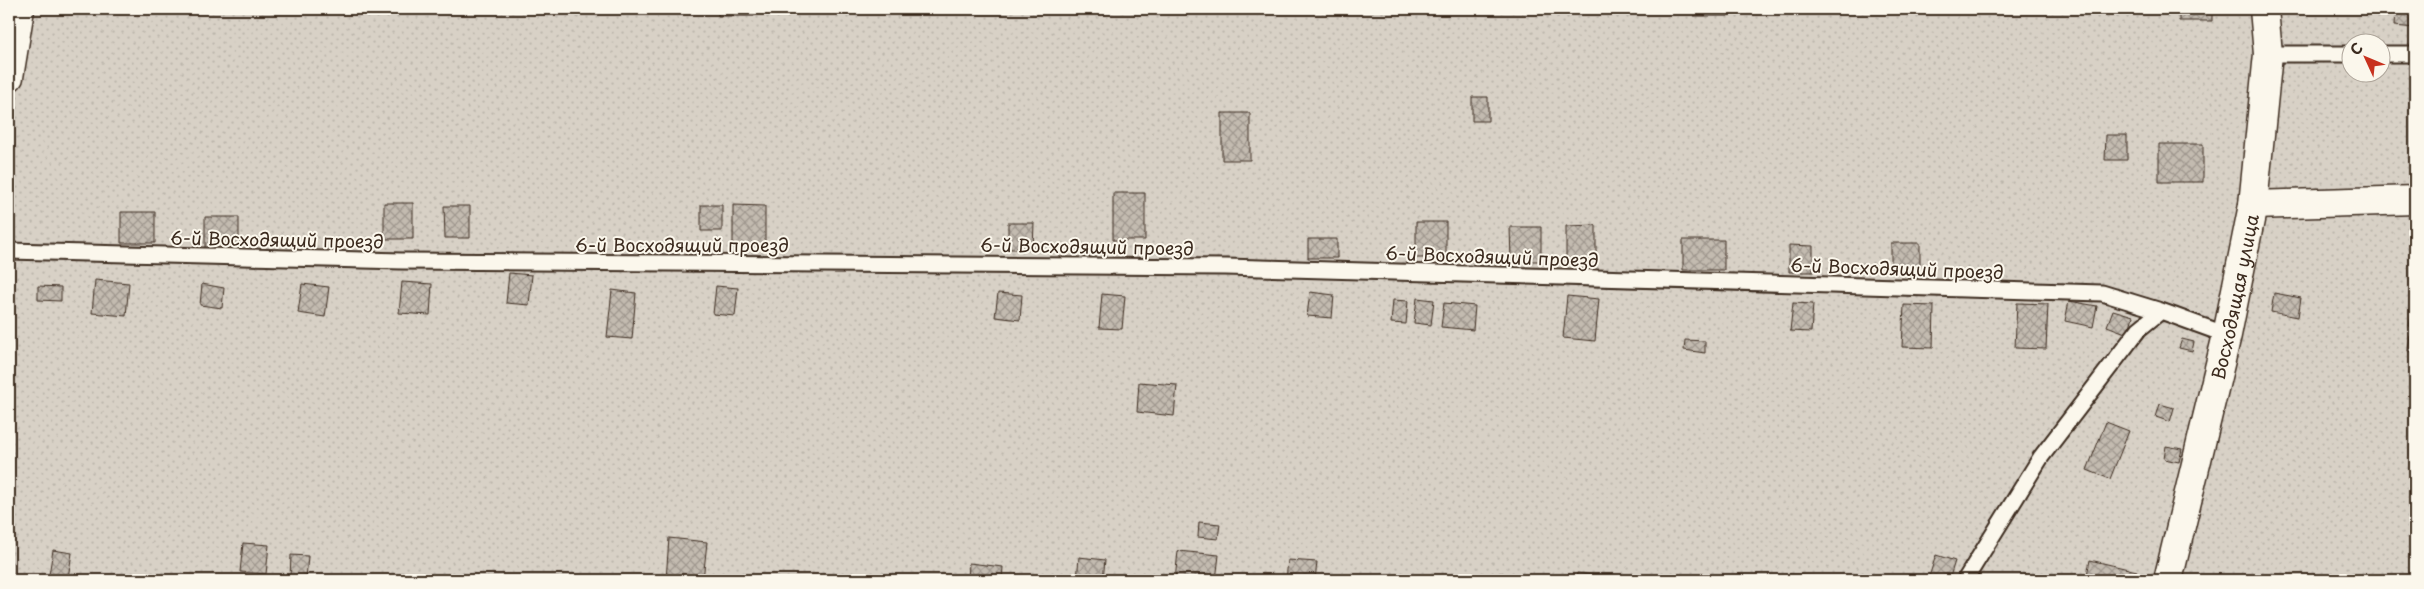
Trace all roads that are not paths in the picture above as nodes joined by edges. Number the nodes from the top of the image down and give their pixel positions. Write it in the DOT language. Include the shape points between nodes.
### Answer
graph roads {
  1 [pos="20,9"];
  2 [pos="2263,9"];
  3 [pos="2268,54"];
  4 [pos="2342,54"];
  5 [pos="2392,54"];
  6 [pos="2415,54"];
  7 [pos="9,76"];
  8 [pos="2415,200"];
  9 [pos="2253,205"];
  10 [pos="9,251"];
  11 [pos="2161,311"];
  12 [pos="2227,335"];
  13 [pos="1965,580"];
  14 [pos="2168,580"];
  1 -- 7 [label="street"];
  2 -- 3 [label="street, Восходящая улица"];
  3 -- 4 [label="lane"];
  3 -- 9 [label="street, Восходящая улица"];
  5 -- 6 [label="lane"];
  8 -- 9 [label="street"];
  9 -- 12 [label="street, Восходящая улица"];
  10 -- 11 [label="lane, 6-й Восходящий проезд" via="402,261 1226,267 2102,293"];
  11 -- 12 [label="lane, 6-й Восходящий проезд"];
  11 -- 13 [label="lane" via="2139,329 2041,457"];
  12 -- 14 [label="street, Восходящая улица"];
}
